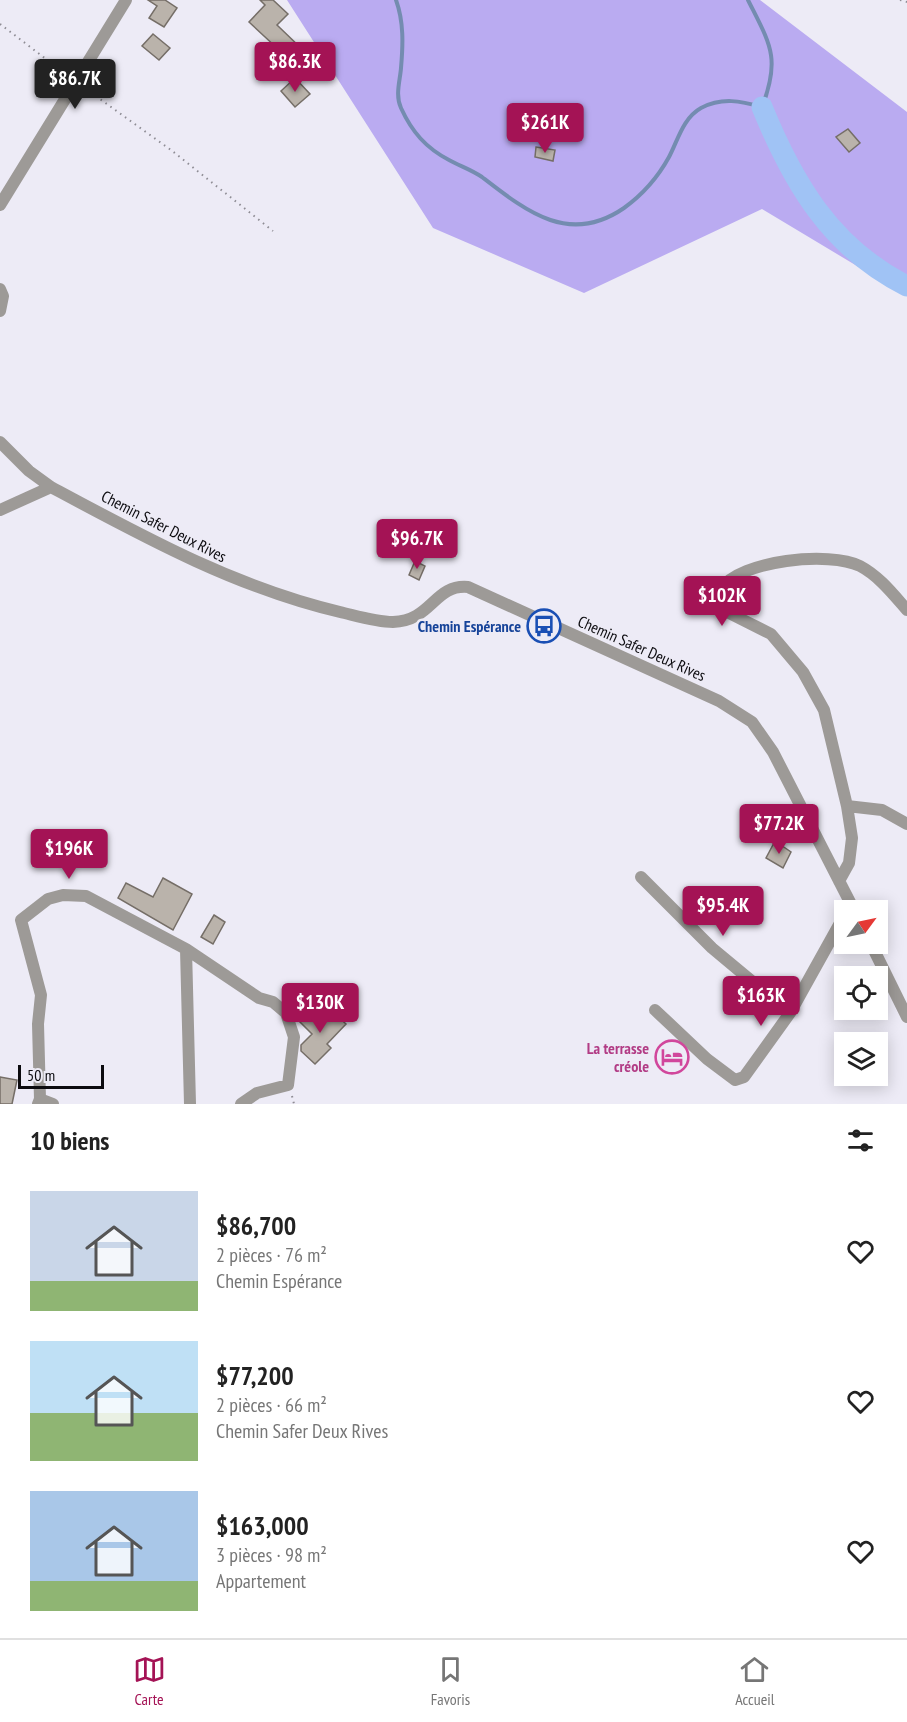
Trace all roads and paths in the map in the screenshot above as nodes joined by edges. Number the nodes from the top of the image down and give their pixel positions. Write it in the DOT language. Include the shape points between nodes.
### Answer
graph roads {
  1 [pos="126,0"];
  2 [pos="900,0"];
  3 [pos="907,3"];
  4 [pos="0,24"];
  5 [pos="75,82"];
  6 [pos="0,205"];
  7 [pos="273,231"];
  8 [pos="0,289"];
  9 [pos="0,311"];
  10 [pos="0,442"];
  11 [pos="51,487"];
  12 [pos="0,510"];
  13 [pos="907,610"];
  14 [pos="847,806"];
  15 [pos="907,824"];
  16 [pos="641,877"];
  17 [pos="839,881"];
  18 [pos="847,900"];
  19 [pos="834,934"];
  20 [pos="186,949"];
  21 [pos="876,954"];
  22 [pos="655,1010"];
  23 [pos="790,1012"];
  24 [pos="907,1017"];
  25 [pos="39,1101"];
  26 [pos="53,1104"];
  27 [pos="190,1104"];
  28 [pos="241,1104"];
  1 -- 5 [label="street"];
  2 -- 3 [label="path"];
  4 -- 5 [label="path"];
  5 -- 6 [label="street"];
  5 -- 7 [label="path" via="171,150"];
  8 -- 9 [label="street"];
  10 -- 11 [label="street, Chemin Safer Deux Rives"];
  11 -- 12 [label="street"];
  11 -- 17 [label="street, Chemin Safer Deux Rives" via="262,591 394,622 423,614 451,588 468,587 719,701 752,723 773,752"];
  13 -- 14 [label="street" via="871,573 858,565 829,559 764,566 733,577 722,589 720,596 727,612 771,634 814,690 824,710"];
  14 -- 15 [label="street" via="882,810"];
  14 -- 17 [label="street" via="852,851"];
  16 -- 23 [label="street" via="730,964"];
  17 -- 18 [label="street, Chemin Safer Deux Rives"];
  19 -- 23 [label="street"];
  20 -- 25 [label="street" via="86,897 63,895 48,899 24,915 21,922 41,995"];
  20 -- 27 [label="street"];
  20 -- 28 [label="street" via="259,998 281,1007 291,1023 294,1037 288,1085 257,1093"];
  21 -- 24 [label="street"];
  22 -- 23 [label="street" via="735,1080 744,1077"];
  25 -- 26 [label="street"];
}
